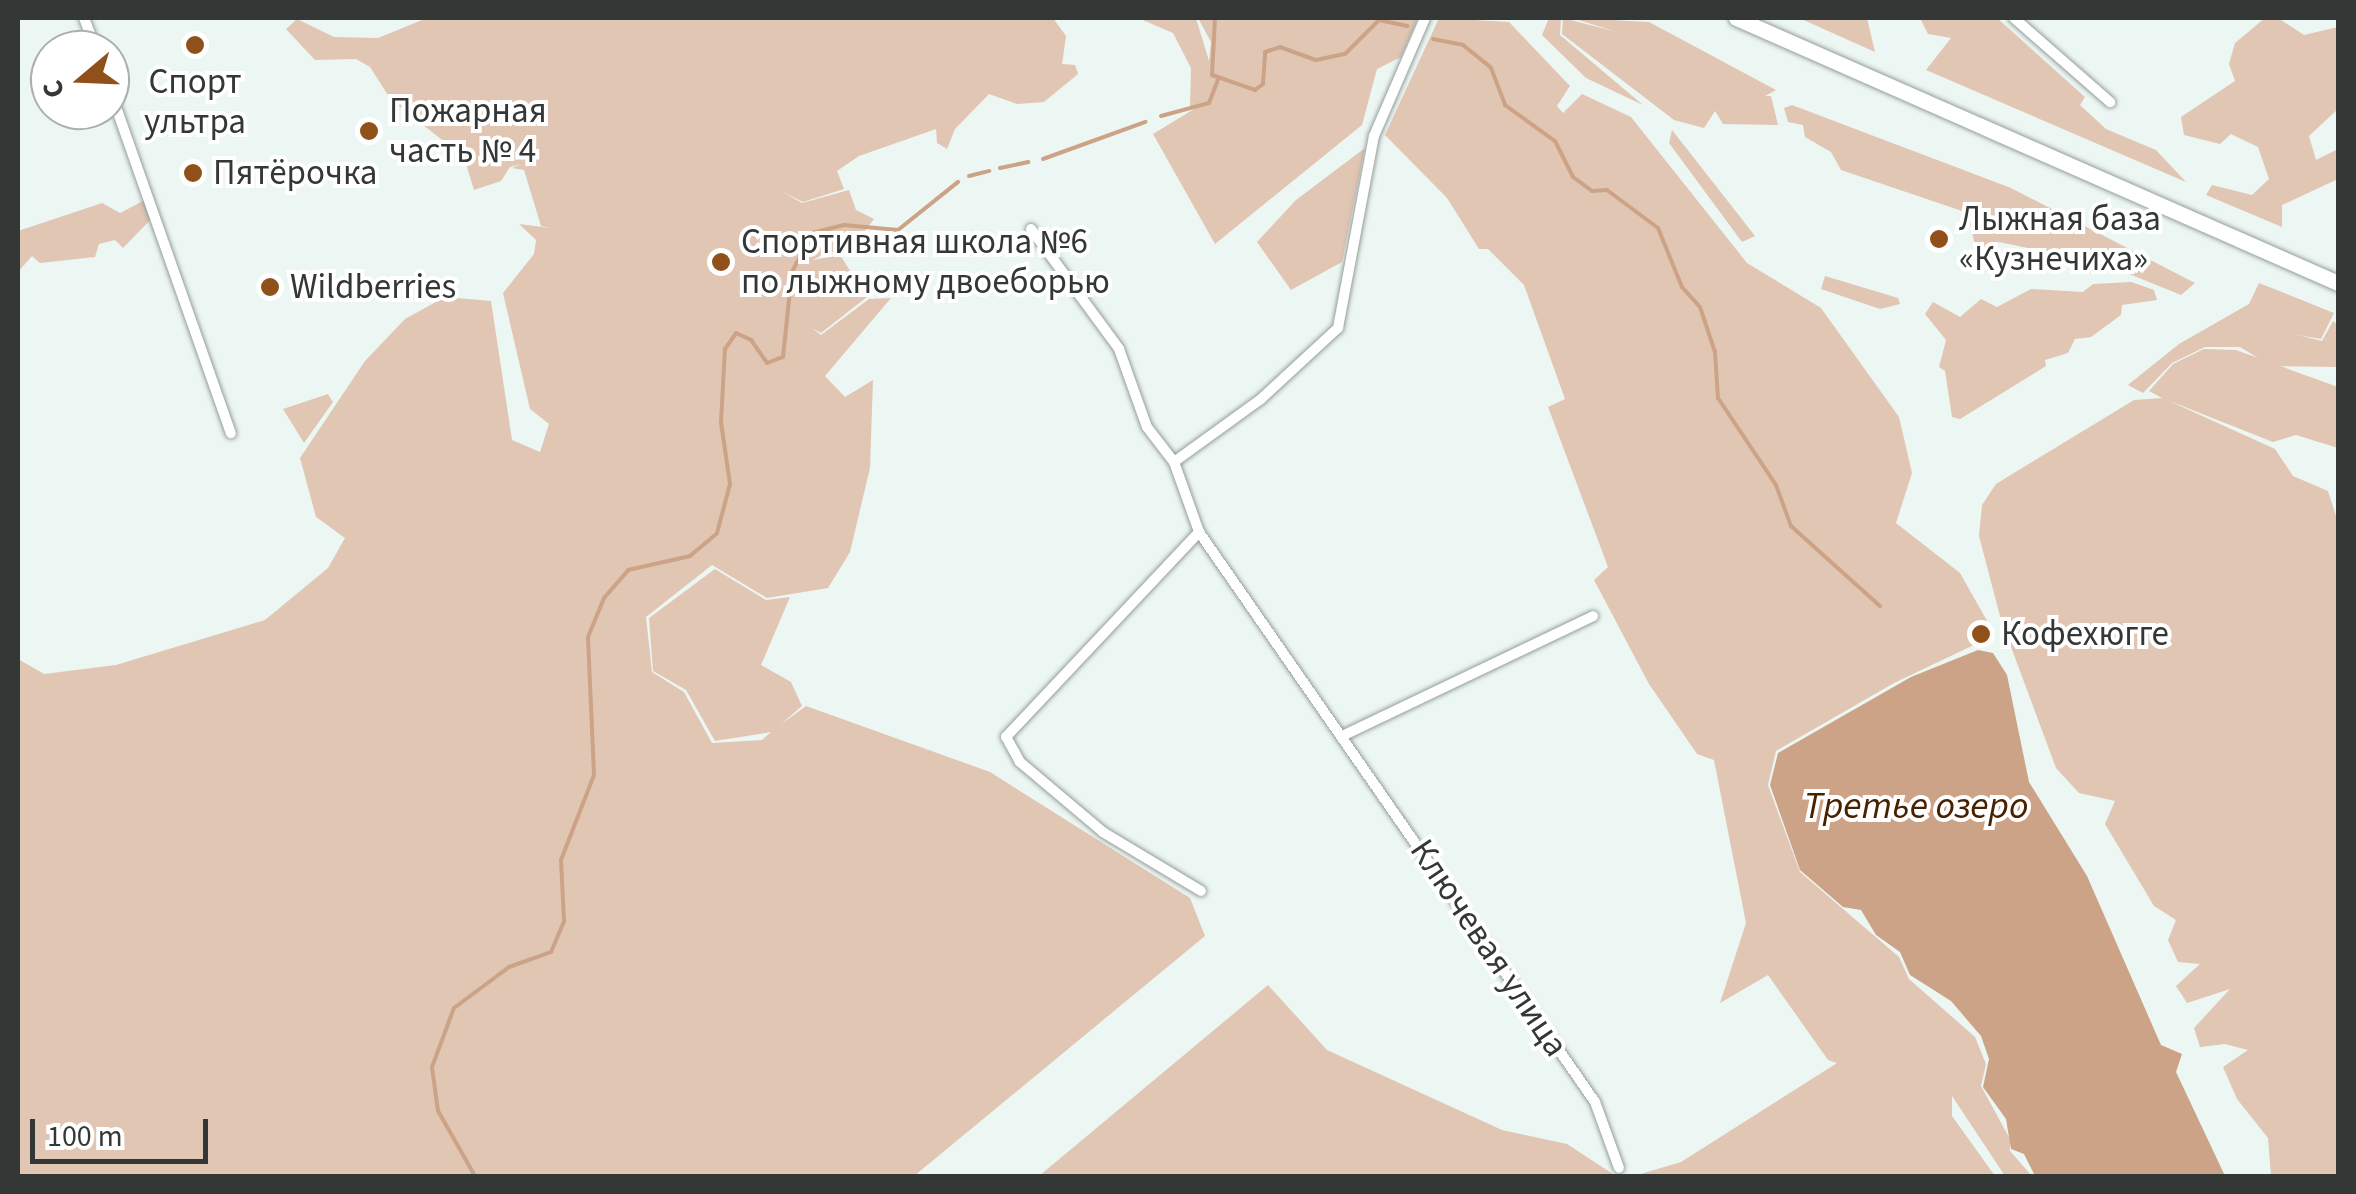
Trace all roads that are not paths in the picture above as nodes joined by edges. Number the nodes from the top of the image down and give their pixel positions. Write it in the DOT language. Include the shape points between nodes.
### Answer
graph roads {
  1 [pos="1425,18"];
  2 [pos="1736,18"];
  3 [pos="2014,18"];
  4 [pos="2110,102"];
  5 [pos="124,130"];
  6 [pos="1031,229"];
  7 [pos="2338,283"];
  8 [pos="231,433"];
  9 [pos="1174,462"];
  10 [pos="1199,532"];
  11 [pos="1594,616"];
  12 [pos="1344,735"];
  13 [pos="1201,891"];
  14 [pos="1619,1168"];
  1 -- 9 [label="street" via="1374,136 1338,328 1261,400"];
  2 -- 7 [label="main road"];
  3 -- 4 [label="street"];
  5 -- 8 [label="street"];
  6 -- 9 [label="street, Ключевая улица" via="1119,349 1147,427"];
  9 -- 10 [label="street, Ключевая улица"];
  10 -- 12 [label="street, Ключевая улица"];
  10 -- 13 [label="street" via="1006,736 1020,762 1102,832"];
  11 -- 12 [label="street"];
  12 -- 14 [label="street, Ключевая улица" via="1596,1102"];
}
